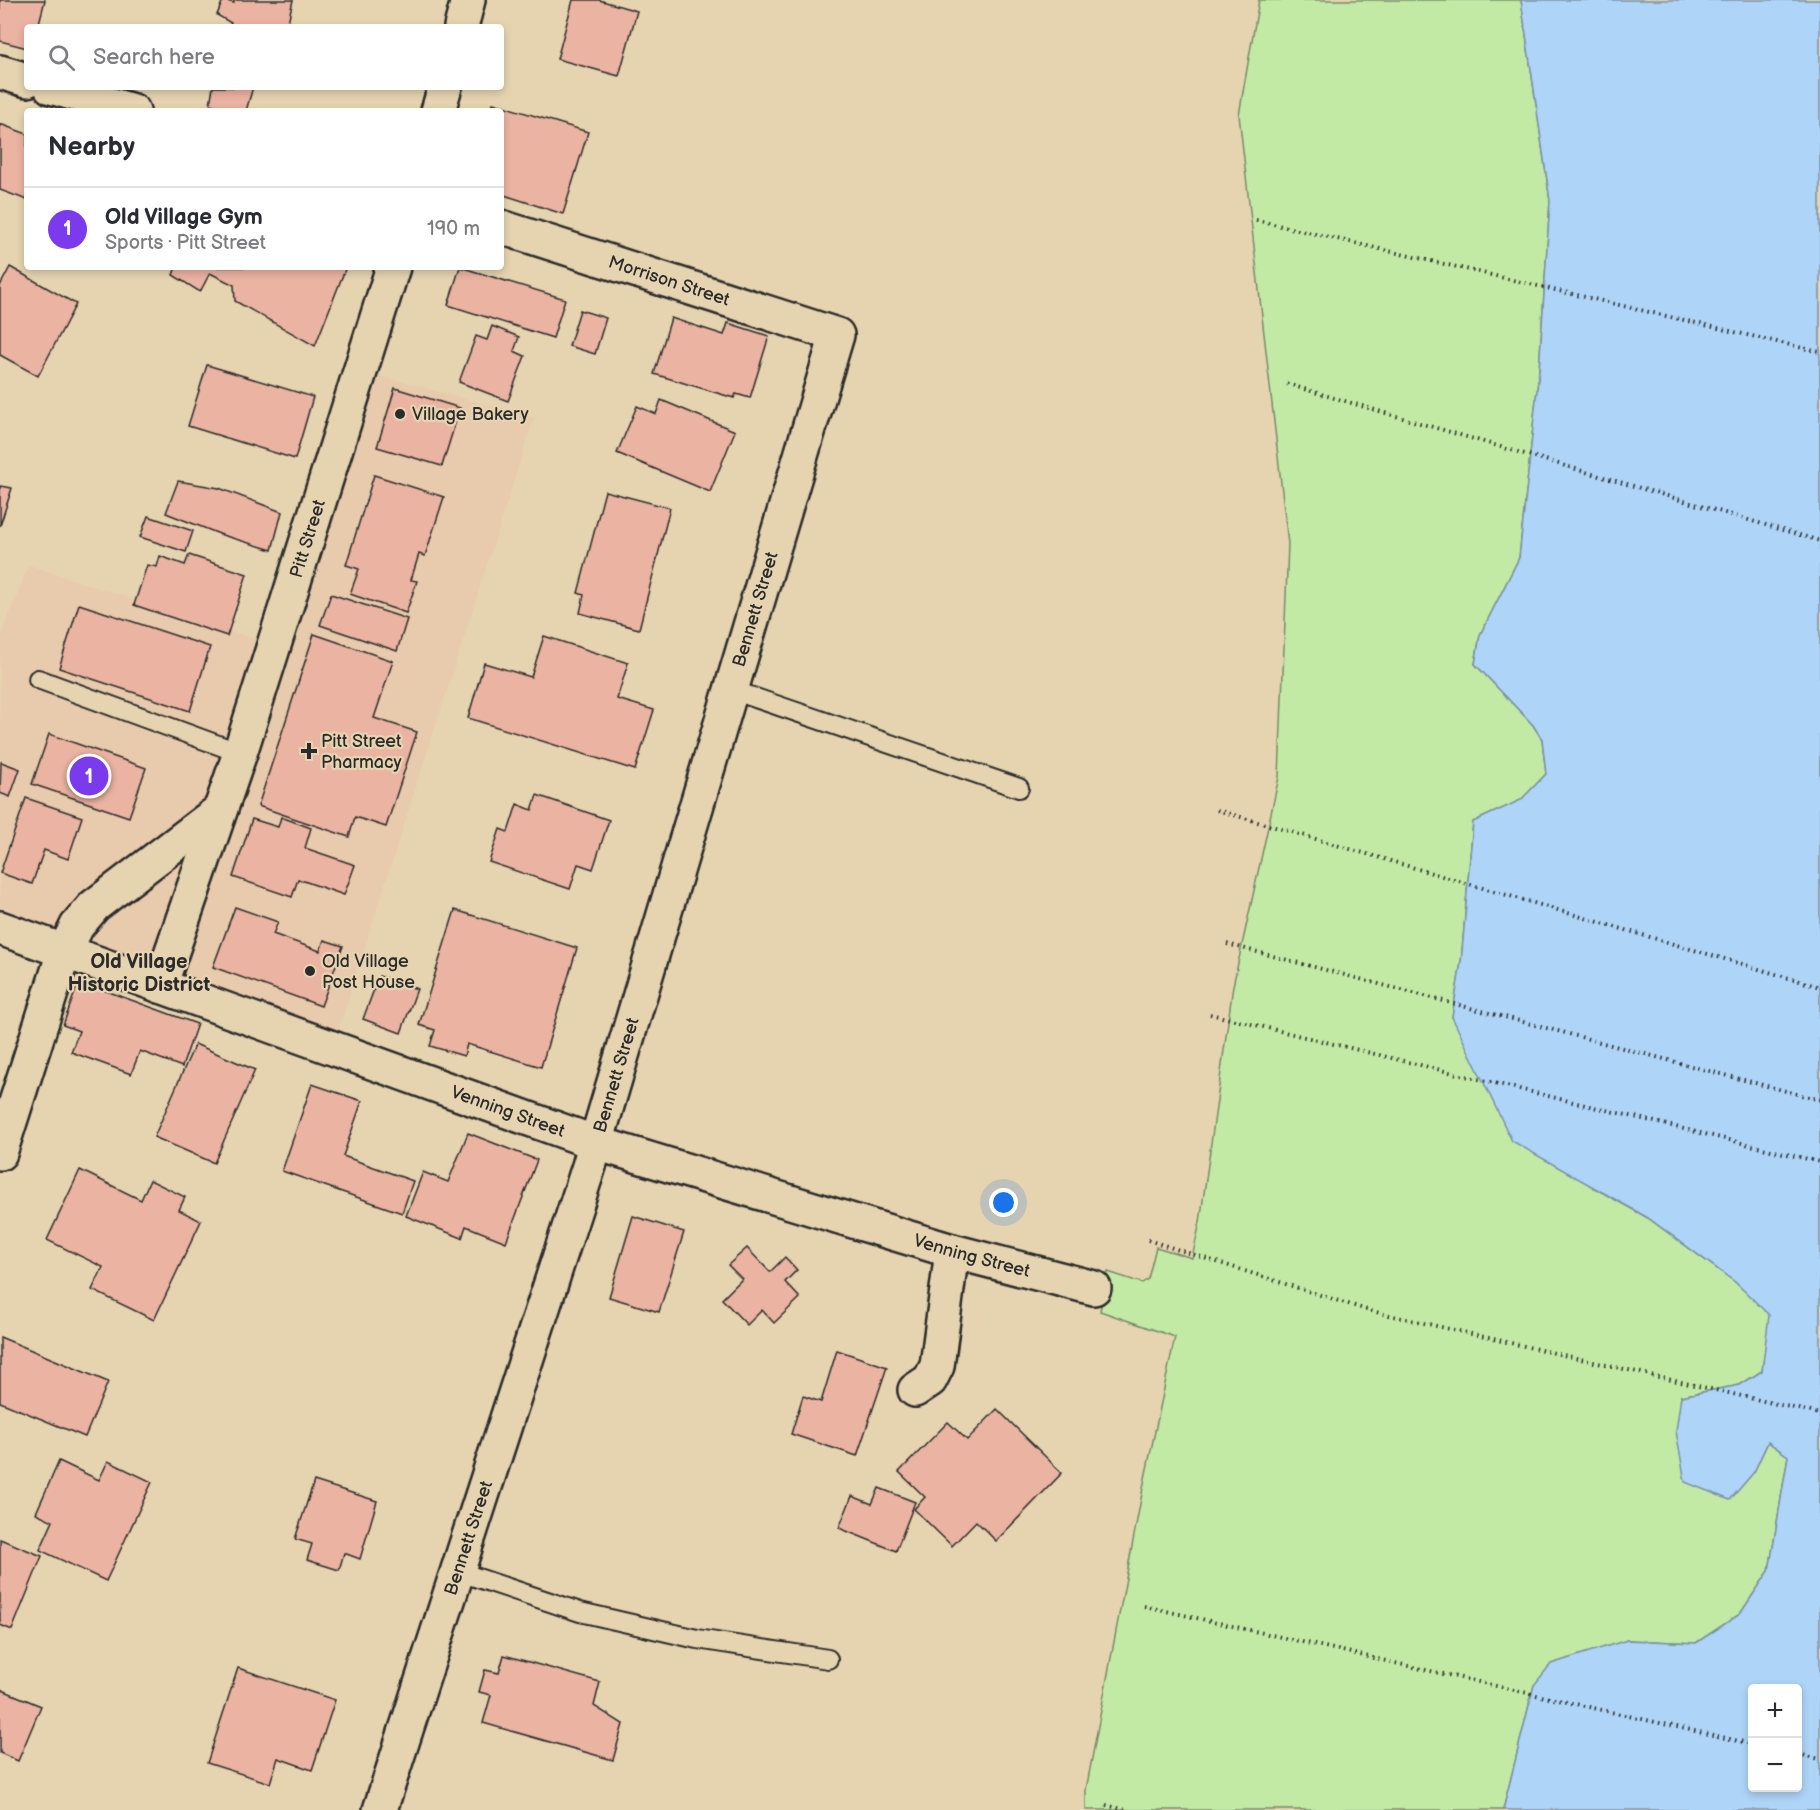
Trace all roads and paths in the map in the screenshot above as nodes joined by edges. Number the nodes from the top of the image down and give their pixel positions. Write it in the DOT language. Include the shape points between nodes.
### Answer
graph roads {
  1 [pos="468,0"];
  2 [pos="462,24"];
  3 [pos="0,72"];
  4 [pos="24,79"];
  5 [pos="61,90"];
  6 [pos="444,90"];
  7 [pos="123,108"];
  8 [pos="439,108"];
  9 [pos="1256,220"];
  10 [pos="504,228"];
  11 [pos="392,270"];
  12 [pos="837,335"];
  13 [pos="1820,352"];
  14 [pos="1287,384"];
  15 [pos="1820,540"];
  16 [pos="38,679"];
  17 [pos="732,690"];
  18 [pos="240,753"];
  19 [pos="1019,788"];
  20 [pos="220,810"];
  21 [pos="1216,810"];
  22 [pos="0,928"];
  23 [pos="1227,944"];
  24 [pos="64,952"];
  25 [pos="160,986"];
  26 [pos="1820,987"];
  27 [pos="1210,1014"];
  28 [pos="1820,1100"];
  29 [pos="596,1143"];
  30 [pos="0,1153"];
  31 [pos="1820,1162"];
  32 [pos="1148,1240"];
  33 [pos="952,1251"];
  34 [pos="1094,1288"];
  35 [pos="915,1390"];
  36 [pos="1820,1414"];
  37 [pos="457,1571"];
  38 [pos="1144,1606"];
  39 [pos="828,1659"];
  40 [pos="1748,1743"];
  41 [pos="1802,1755"];
  42 [pos="1820,1759"];
  43 [pos="1106,1805"];
  44 [pos="380,1810"];
  45 [pos="1126,1810"];
  1 -- 2 [label="street"];
  3 -- 4 [label="street"];
  5 -- 7 [label="street"];
  6 -- 8 [label="street"];
  9 -- 13 [label="path"];
  10 -- 12 [label="street, Morrison Street"];
  11 -- 18 [label="street, Pitt Street"];
  12 -- 17 [label="street, Bennett Street"];
  14 -- 15 [label="path"];
  16 -- 18 [label="lane"];
  17 -- 19 [label="lane"];
  17 -- 29 [label="street, Bennett Street"];
  18 -- 20 [label="street, Pitt Street"];
  20 -- 24 [label="street" via="94,906 77,926"];
  20 -- 25 [label="street, Pitt Street"];
  21 -- 26 [label="path"];
  22 -- 24 [label="street, Venning Street"];
  23 -- 28 [label="path"];
  24 -- 25 [label="street, Venning Street"];
  24 -- 30 [label="street"];
  25 -- 29 [label="street, Venning Street"];
  27 -- 31 [label="path"];
  29 -- 33 [label="street, Venning Street"];
  29 -- 37 [label="street, Bennett Street"];
  32 -- 36 [label="path" via="1367,1310"];
  33 -- 34 [label="street, Venning Street"];
  33 -- 35 [label="street" via="937,1366 930,1380"];
  37 -- 39 [label="lane" via="580,1612 697,1639"];
  37 -- 44 [label="street, Bennett Street"];
  38 -- 40 [label="path"];
  41 -- 42 [label="path"];
  43 -- 45 [label="path"];
}
